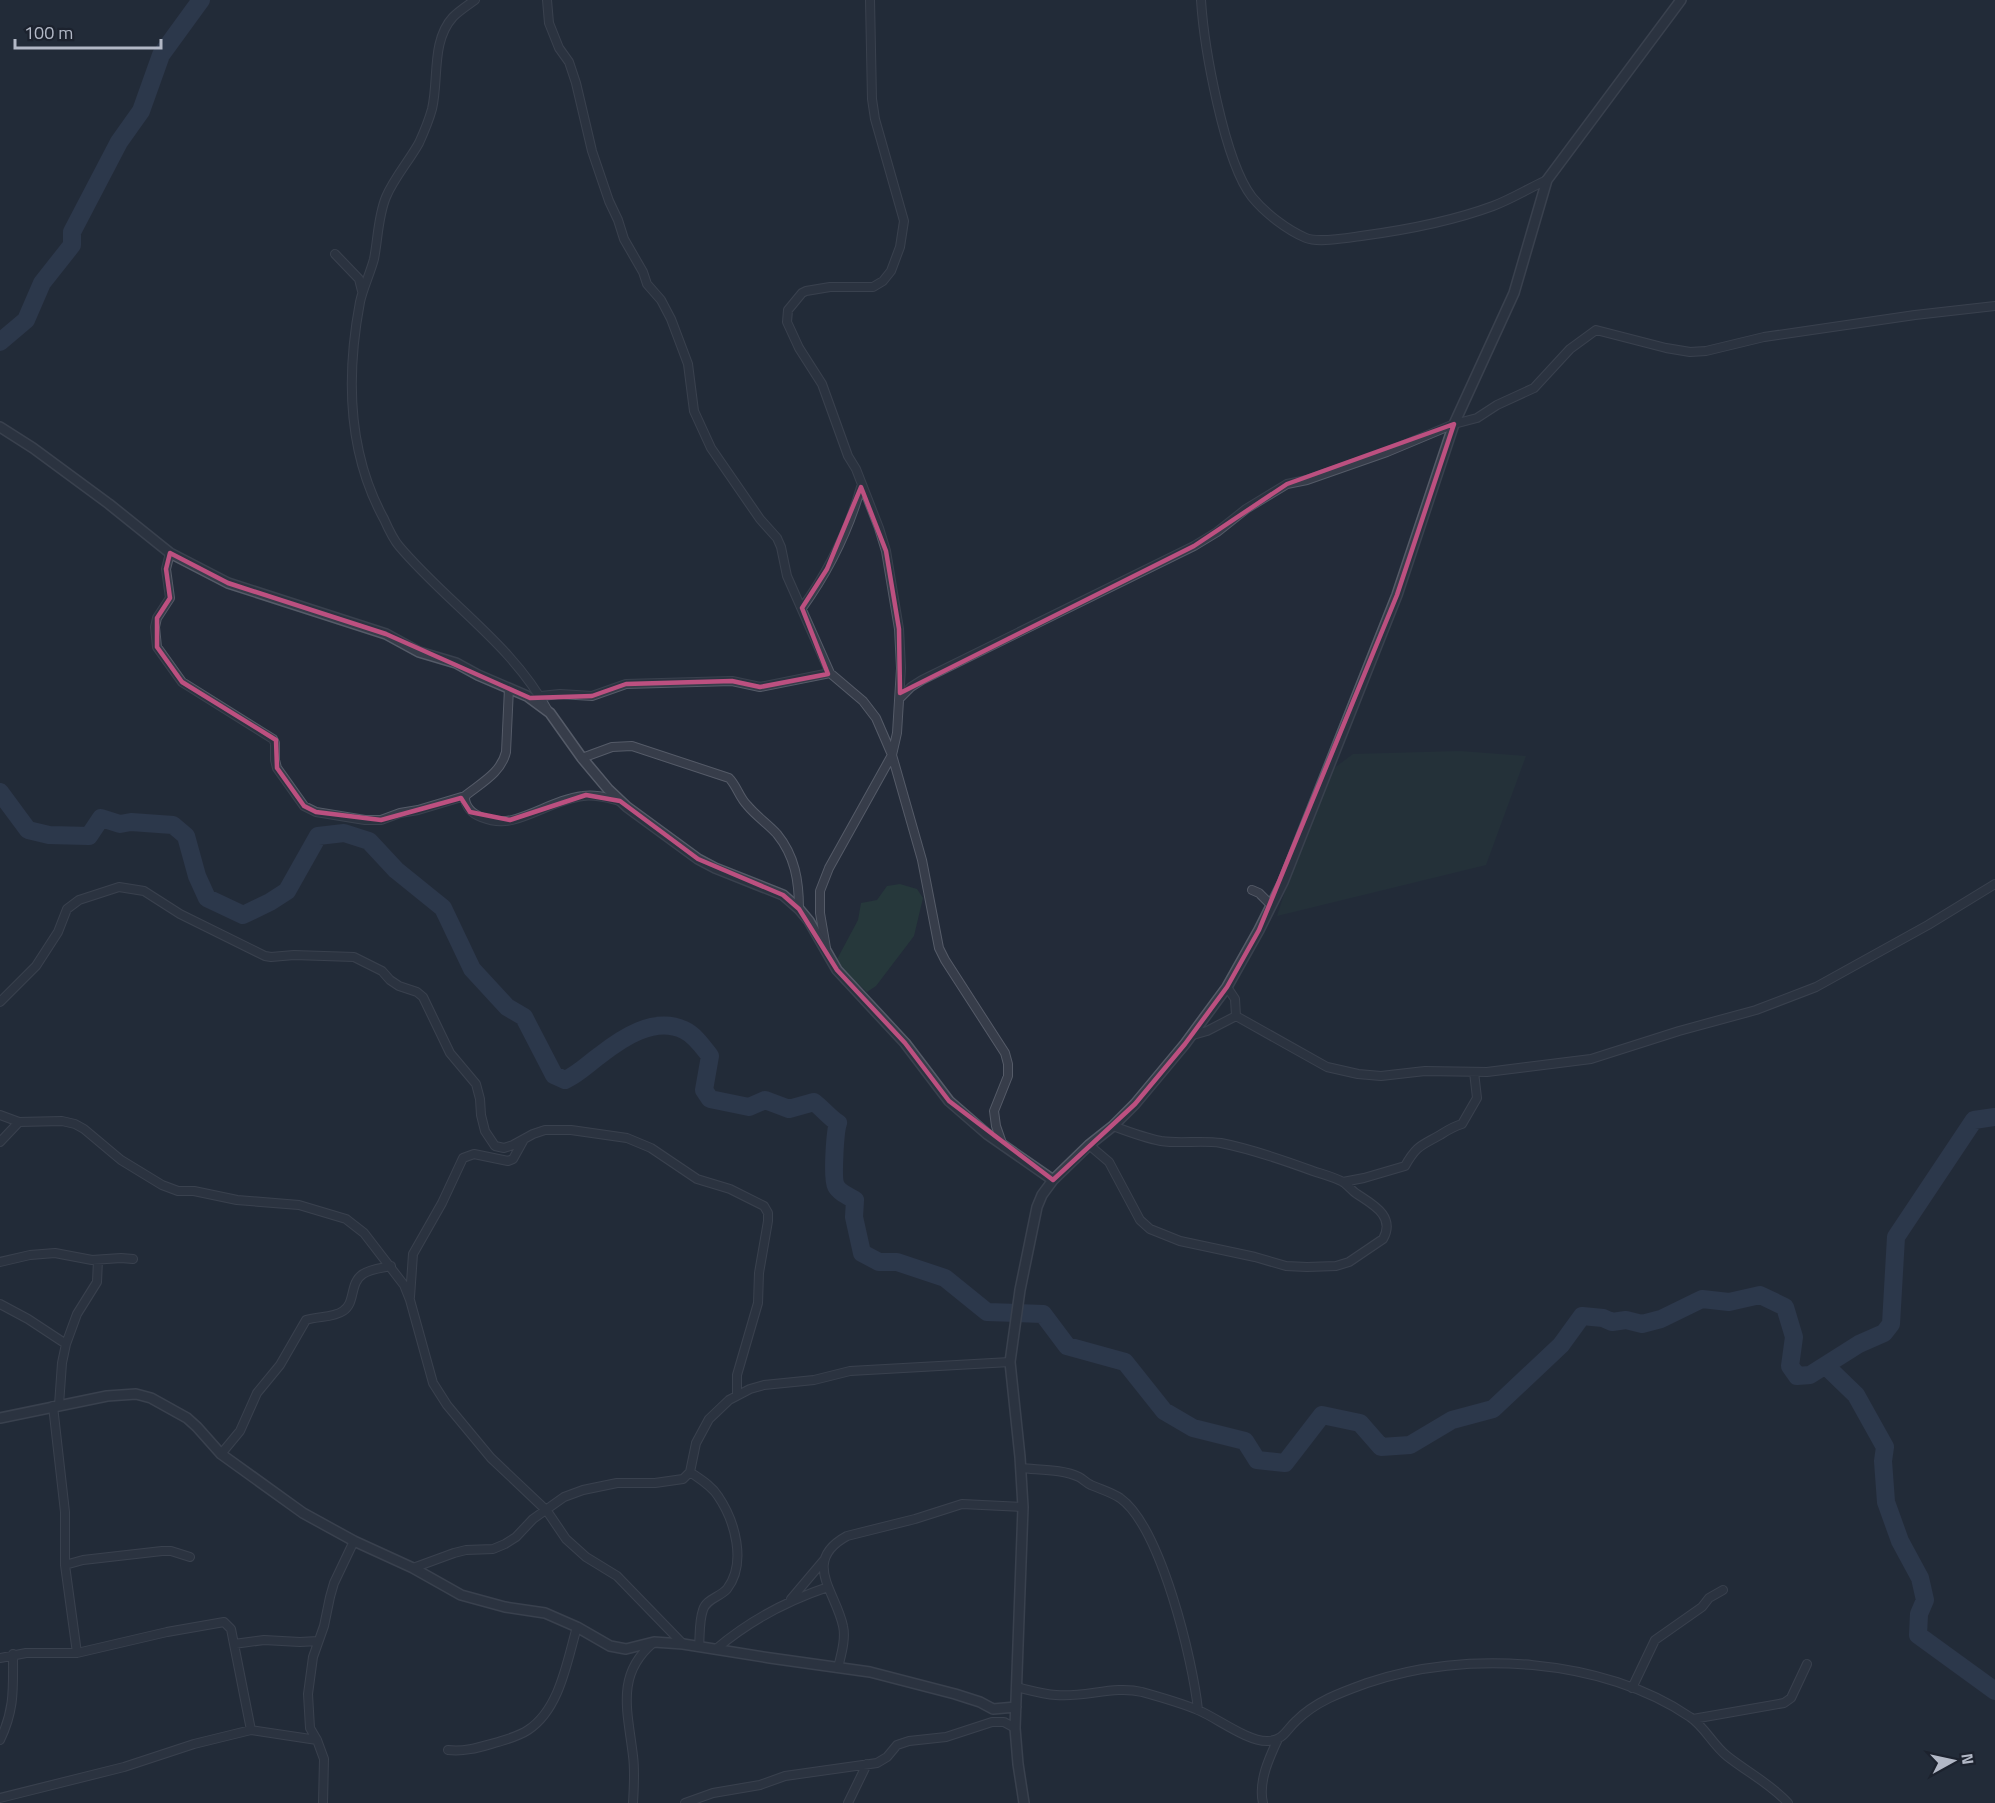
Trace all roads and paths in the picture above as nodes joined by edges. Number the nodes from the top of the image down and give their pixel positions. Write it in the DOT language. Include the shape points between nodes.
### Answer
graph roads {
  1 [pos="475,0"];
  2 [pos="547,0"];
  3 [pos="870,0"];
  4 [pos="1201,0"];
  5 [pos="1681,0"];
  6 [pos="1547,180"];
  7 [pos="335,254"];
  8 [pos="362,293"];
  9 [pos="1995,306"];
  10 [pos="1454,423"];
  11 [pos="0,427"];
  12 [pos="861,487"];
  13 [pos="170,552"];
  14 [pos="802,608"];
  15 [pos="830,673"];
  16 [pos="509,688"];
  17 [pos="541,696"];
  18 [pos="900,699"];
  19 [pos="550,713"];
  20 [pos="892,755"];
  21 [pos="582,758"];
  22 [pos="465,796"];
  23 [pos="620,801"];
  24 [pos="1995,884"];
  25 [pos="1252,890"];
  26 [pos="1271,905"];
  27 [pos="799,909"];
  28 [pos="827,951"];
  29 [pos="1227,987"];
  30 [pos="0,1002"];
  31 [pos="1236,1016"];
  32 [pos="1192,1035"];
  33 [pos="1474,1072"];
  34 [pos="0,1115"];
  35 [pos="19,1122"];
  36 [pos="1113,1126"];
  37 [pos="524,1140"];
  38 [pos="0,1142"];
  39 [pos="1089,1145"];
  40 [pos="1003,1146"];
  41 [pos="1053,1180"];
  42 [pos="1343,1182"];
  43 [pos="133,1259"];
  44 [pos="98,1260"];
  45 [pos="0,1262"];
  46 [pos="390,1266"];
  47 [pos="410,1300"];
  48 [pos="0,1304"];
  49 [pos="66,1344"];
  50 [pos="1010,1362"];
  51 [pos="737,1394"];
  52 [pos="56,1405"];
  53 [pos="0,1418"];
  54 [pos="221,1454"];
  55 [pos="1021,1468"];
  56 [pos="690,1472"];
  57 [pos="1023,1507"];
  58 [pos="547,1511"];
  59 [pos="354,1541"];
  60 [pos="190,1557"];
  61 [pos="825,1559"];
  62 [pos="65,1565"];
  63 [pos="413,1568"];
  64 [pos="828,1587"];
  65 [pos="1723,1590"];
  66 [pos="790,1601"];
  67 [pos="577,1627"];
  68 [pos="318,1641"];
  69 [pos="654,1642"];
  70 [pos="234,1644"];
  71 [pos="684,1644"];
  72 [pos="699,1647"];
  73 [pos="716,1649"];
  74 [pos="77,1653"];
  75 [pos="13,1654"];
  76 [pos="0,1658"];
  77 [pos="1807,1664"];
  78 [pos="838,1668"];
  79 [pos="1016,1688"];
  80 [pos="1632,1688"];
  81 [pos="1016,1707"];
  82 [pos="1198,1710"];
  83 [pos="1694,1719"];
  84 [pos="1016,1728"];
  85 [pos="251,1730"];
  86 [pos="1278,1739"];
  87 [pos="0,1740"];
  88 [pos="317,1740"];
  89 [pos="448,1750"];
  90 [pos="867,1764"];
  91 [pos="0,1798"];
  92 [pos="323,1803"];
  93 [pos="633,1803"];
  94 [pos="685,1803"];
  95 [pos="848,1803"];
  96 [pos="1024,1803"];
  97 [pos="1263,1803"];
  98 [pos="1788,1803"];
  1 -- 8 [label="street" via="446,27 438,55 432,107 420,141 386,196"];
  2 -- 14 [label="street" via="549,23 569,62 592,151 624,240 671,319 688,364 694,411 711,448 759,519 777,538 787,576"];
  3 -- 12 [label="street" via="872,99 904,221 903,234 891,271 883,281 873,287 806,291 788,310 787,322 822,384"];
  4 -- 6 [label="street" via="1219,108 1242,180 1265,210 1308,240 1414,229 1454,219 1496,205"];
  5 -- 6 [label="street"];
  6 -- 10 [label="street" via="1514,293"];
  7 -- 8 [label="street" via="359,279"];
  8 -- 17 [label="street" via="351,400 355,437 371,494 397,544 494,639"];
  9 -- 10 [label="street" via="1764,337 1690,352 1596,330 1570,349 1534,388 1477,418"];
  10 -- 18 [label="street" via="1387,452 1287,484 1194,546 922,680"];
  10 -- 26 [label="street" via="1397,595"];
  11 -- 13 [label="street"];
  12 -- 14 [label="street" via="827,569"];
  12 -- 18 [label="street" via="886,550 899,629"];
  13 -- 16 [label="street" via="228,583 386,634 418,652 456,663"];
  13 -- 22 [label="street" via="166,569 170,598 157,618 157,647 182,682 273,739 277,768 304,806 316,812 381,820"];
  14 -- 15 [label="street"];
  15 -- 17 [label="street" via="760,687 732,681 626,684 592,696"];
  15 -- 20 [label="street" via="863,701 876,718"];
  16 -- 19 [label="street"];
  16 -- 22 [label="street" via="504,762"];
  17 -- 19 [label="street"];
  18 -- 20 [label="street"];
  19 -- 21 [label="street"];
  20 -- 28 [label="street" via="820,891"];
  20 -- 40 [label="street" via="922,860 939,948 1005,1053 1008,1076 994,1111"];
  21 -- 23 [label="street"];
  21 -- 27 [label="street" via="612,747 632,746 729,778 742,800 787,848 799,887"];
  22 -- 23 [label="street" via="470,812 483,818 510,820 586,795"];
  23 -- 27 [label="street" via="698,859 783,895"];
  24 -- 33 [label="street" via="1816,987 1756,1010 1592,1059"];
  25 -- 26 [label="street"];
  26 -- 29 [label="street"];
  27 -- 28 [label="street"];
  28 -- 40 [label="street" via="837,970 905,1043 949,1101"];
  29 -- 31 [label="street" via="1235,999"];
  29 -- 32 [label="street"];
  30 -- 37 [label="street" via="36,966 58,932 67,909 106,890 132,888 265,956 354,957 382,971 399,986 417,992 428,1003 450,1053 476,1084 483,1123 495,1146 504,1148"];
  31 -- 32 [label="street"];
  31 -- 33 [label="street" via="1316,1062 1342,1071 1381,1076 1425,1071"];
  32 -- 36 [label="street"];
  33 -- 42 [label="street" via="1477,1098 1462,1124 1423,1143 1405,1166"];
  34 -- 35 [label="street"];
  35 -- 38 [label="street"];
  35 -- 46 [label="street" via="75,1124 128,1165 178,1191 299,1205 337,1215 364,1233"];
  36 -- 39 [label="street"];
  36 -- 42 [label="street" via="1164,1141 1223,1143"];
  37 -- 47 [label="street" via="508,1161 474,1154 463,1158 413,1254"];
  37 -- 51 [label="street" via="545,1131 572,1130 627,1138 651,1148 697,1179 730,1189 764,1206 768,1221 758,1304 737,1376"];
  39 -- 41 [label="street"];
  39 -- 42 [label="street" via="1109,1162 1140,1220 1150,1229 1180,1241 1286,1266 1349,1262 1383,1239 1387,1226 1378,1208"];
  40 -- 41 [label="street"];
  41 -- 50 [label="street" via="1036,1207"];
  43 -- 44 [label="street"];
  44 -- 45 [label="street" via="55,1252"];
  44 -- 49 [label="street" via="97,1282 77,1314"];
  46 -- 47 [label="street"];
  46 -- 54 [label="street" via="362,1275 344,1311 306,1320 280,1365 257,1393 240,1431"];
  47 -- 58 [label="street" via="433,1383 447,1405 491,1458"];
  48 -- 49 [label="street"];
  49 -- 52 [label="street"];
  50 -- 51 [label="street" via="849,1371 814,1380 764,1384"];
  50 -- 55 [label="street"];
  51 -- 56 [label="street" via="719,1407 701,1432"];
  52 -- 53 [label="street"];
  52 -- 54 [label="street" via="121,1395 151,1398 197,1426"];
  52 -- 62 [label="street"];
  54 -- 59 [label="street" via="303,1513"];
  55 -- 57 [label="street"];
  55 -- 82 [label="street" via="1079,1477 1128,1505 1152,1542 1166,1577 1190,1663"];
  56 -- 58 [label="street" via="682,1479 667,1482 598,1485 564,1497"];
  56 -- 72 [label="street" via="717,1494 732,1526 738,1553 728,1588 702,1611"];
  57 -- 61 [label="street" via="953,1506 929,1516 847,1536 828,1551"];
  57 -- 79 [label="street"];
  58 -- 63 [label="street" via="505,1544 454,1553"];
  58 -- 71 [label="street" via="566,1539 617,1576"];
  59 -- 63 [label="street"];
  59 -- 68 [label="street" via="334,1583"];
  60 -- 62 [label="street" via="162,1551"];
  61 -- 64 [label="street"];
  61 -- 66 [label="street"];
  62 -- 74 [label="street"];
  63 -- 67 [label="street" via="461,1595 545,1613"];
  64 -- 66 [label="street"];
  64 -- 78 [label="street" via="843,1625"];
  65 -- 80 [label="street" via="1655,1640"];
  66 -- 73 [label="street"];
  67 -- 69 [label="street" via="618,1648"];
  67 -- 89 [label="street" via="559,1686 540,1720 516,1736 472,1750"];
  68 -- 70 [label="street"];
  68 -- 88 [label="street" via="308,1694 308,1719"];
  69 -- 71 [label="street"];
  69 -- 93 [label="street" via="631,1669 627,1687 634,1759"];
  70 -- 74 [label="street" via="229,1625 219,1621"];
  70 -- 85 [label="street"];
  71 -- 72 [label="street"];
  72 -- 73 [label="street"];
  73 -- 78 [label="street"];
  74 -- 75 [label="street"];
  75 -- 76 [label="street"];
  75 -- 87 [label="street" via="13,1702"];
  77 -- 83 [label="street" via="1791,1698 1784,1703"];
  78 -- 81 [label="street" via="934,1688 993,1709"];
  79 -- 81 [label="street"];
  79 -- 82 [label="street" via="1057,1696 1117,1690 1140,1692"];
  80 -- 83 [label="street"];
  80 -- 86 [label="street" via="1571,1669 1528,1665 1427,1669 1370,1682 1322,1701 1303,1713"];
  81 -- 84 [label="street"];
  82 -- 86 [label="street" via="1252,1737"];
  83 -- 98 [label="street" via="1726,1756"];
  84 -- 90 [label="street" via="992,1722 946,1737 909,1741 897,1745 878,1763"];
  84 -- 96 [label="street"];
  85 -- 88 [label="street"];
  85 -- 91 [label="street"];
  86 -- 97 [label="street" via="1268,1761"];
  88 -- 92 [label="street" via="324,1759"];
  90 -- 94 [label="street" via="785,1776"];
  90 -- 95 [label="street"];
}
